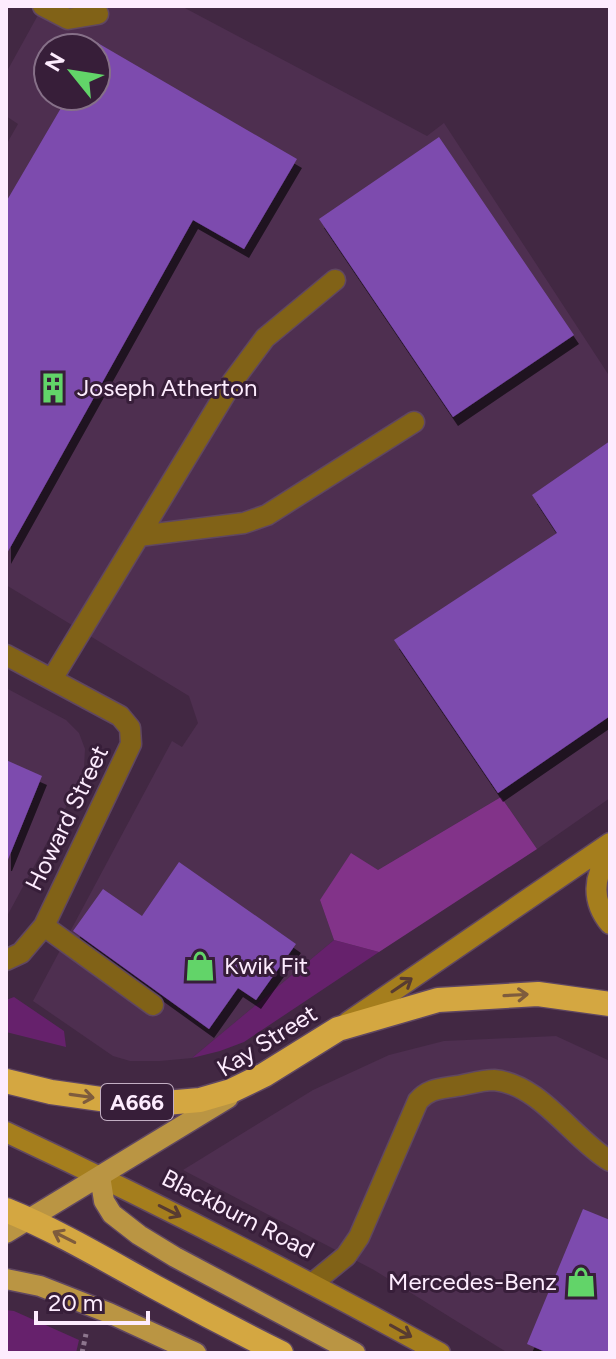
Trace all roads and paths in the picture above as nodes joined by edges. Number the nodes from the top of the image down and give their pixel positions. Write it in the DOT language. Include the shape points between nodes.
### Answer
graph roads {
  1 [pos="43,6"];
  2 [pos="90,6"];
  3 [pos="335,280"];
  4 [pos="414,422"];
  5 [pos="139,536"];
  6 [pos="6,655"];
  7 [pos="52,679"];
  8 [pos="610,843"];
  9 [pos="610,853"];
  10 [pos="610,924"];
  11 [pos="44,926"];
  12 [pos="6,960"];
  13 [pos="610,1004"];
  14 [pos="153,1005"];
  15 [pos="338,1029"];
  16 [pos="264,1075"];
  17 [pos="6,1081"];
  18 [pos="6,1132"];
  19 [pos="610,1161"];
  20 [pos="100,1176"];
  21 [pos="6,1210"];
  22 [pos="29,1220"];
  23 [pos="6,1233"];
  24 [pos="6,1279"];
  25 [pos="313,1283"];
  26 [pos="196,1353"];
  27 [pos="281,1353"];
  28 [pos="355,1353"];
  29 [pos="440,1353"];
  1 -- 2 [label="lane" via="68,19 98,14"];
  3 -- 5 [label="lane" via="265,338"];
  4 -- 5 [label="lane" via="267,515 244,523"];
  5 -- 7 [label="lane"];
  6 -- 7 [label="lane, Howard Street"];
  7 -- 11 [label="lane, Howard Street" via="120,716 130,728 131,744"];
  15 -- 8 [label="main road, one-way"];
  9 -- 10 [label="main road" via="596,883"];
  11 -- 12 [label="lane, Howard Street" via="21,953"];
  11 -- 14 [label="lane"];
  15 -- 13 [label="highway, Kay Street / A666, one-way" via="438,1000 538,994"];
  15 -- 16 [label="highway, Kay Street / A666"];
  17 -- 16 [label="highway, A666, one-way" via="122,1102 165,1103 200,1100"];
  16 -- 20 [label="main road, Kay Street / A666"];
  18 -- 20 [label="main road, Blackburn Road"];
  19 -- 25 [label="lane" via="513,1084 491,1080 425,1092 359,1237 346,1256"];
  20 -- 22 [label="main road, Kay Street / A666"];
  20 -- 25 [label="main road, Blackburn Road, one-way"];
  20 -- 28 [label="main road" via="112,1214 139,1235"];
  21 -- 22 [label="highway"];
  22 -- 23 [label="main road, Kay Street"];
  27 -- 22 [label="highway, one-way"];
  24 -- 26 [label="main road" via="40,1286"];
  25 -- 29 [label="main road, Blackburn Road, one-way"];
}
